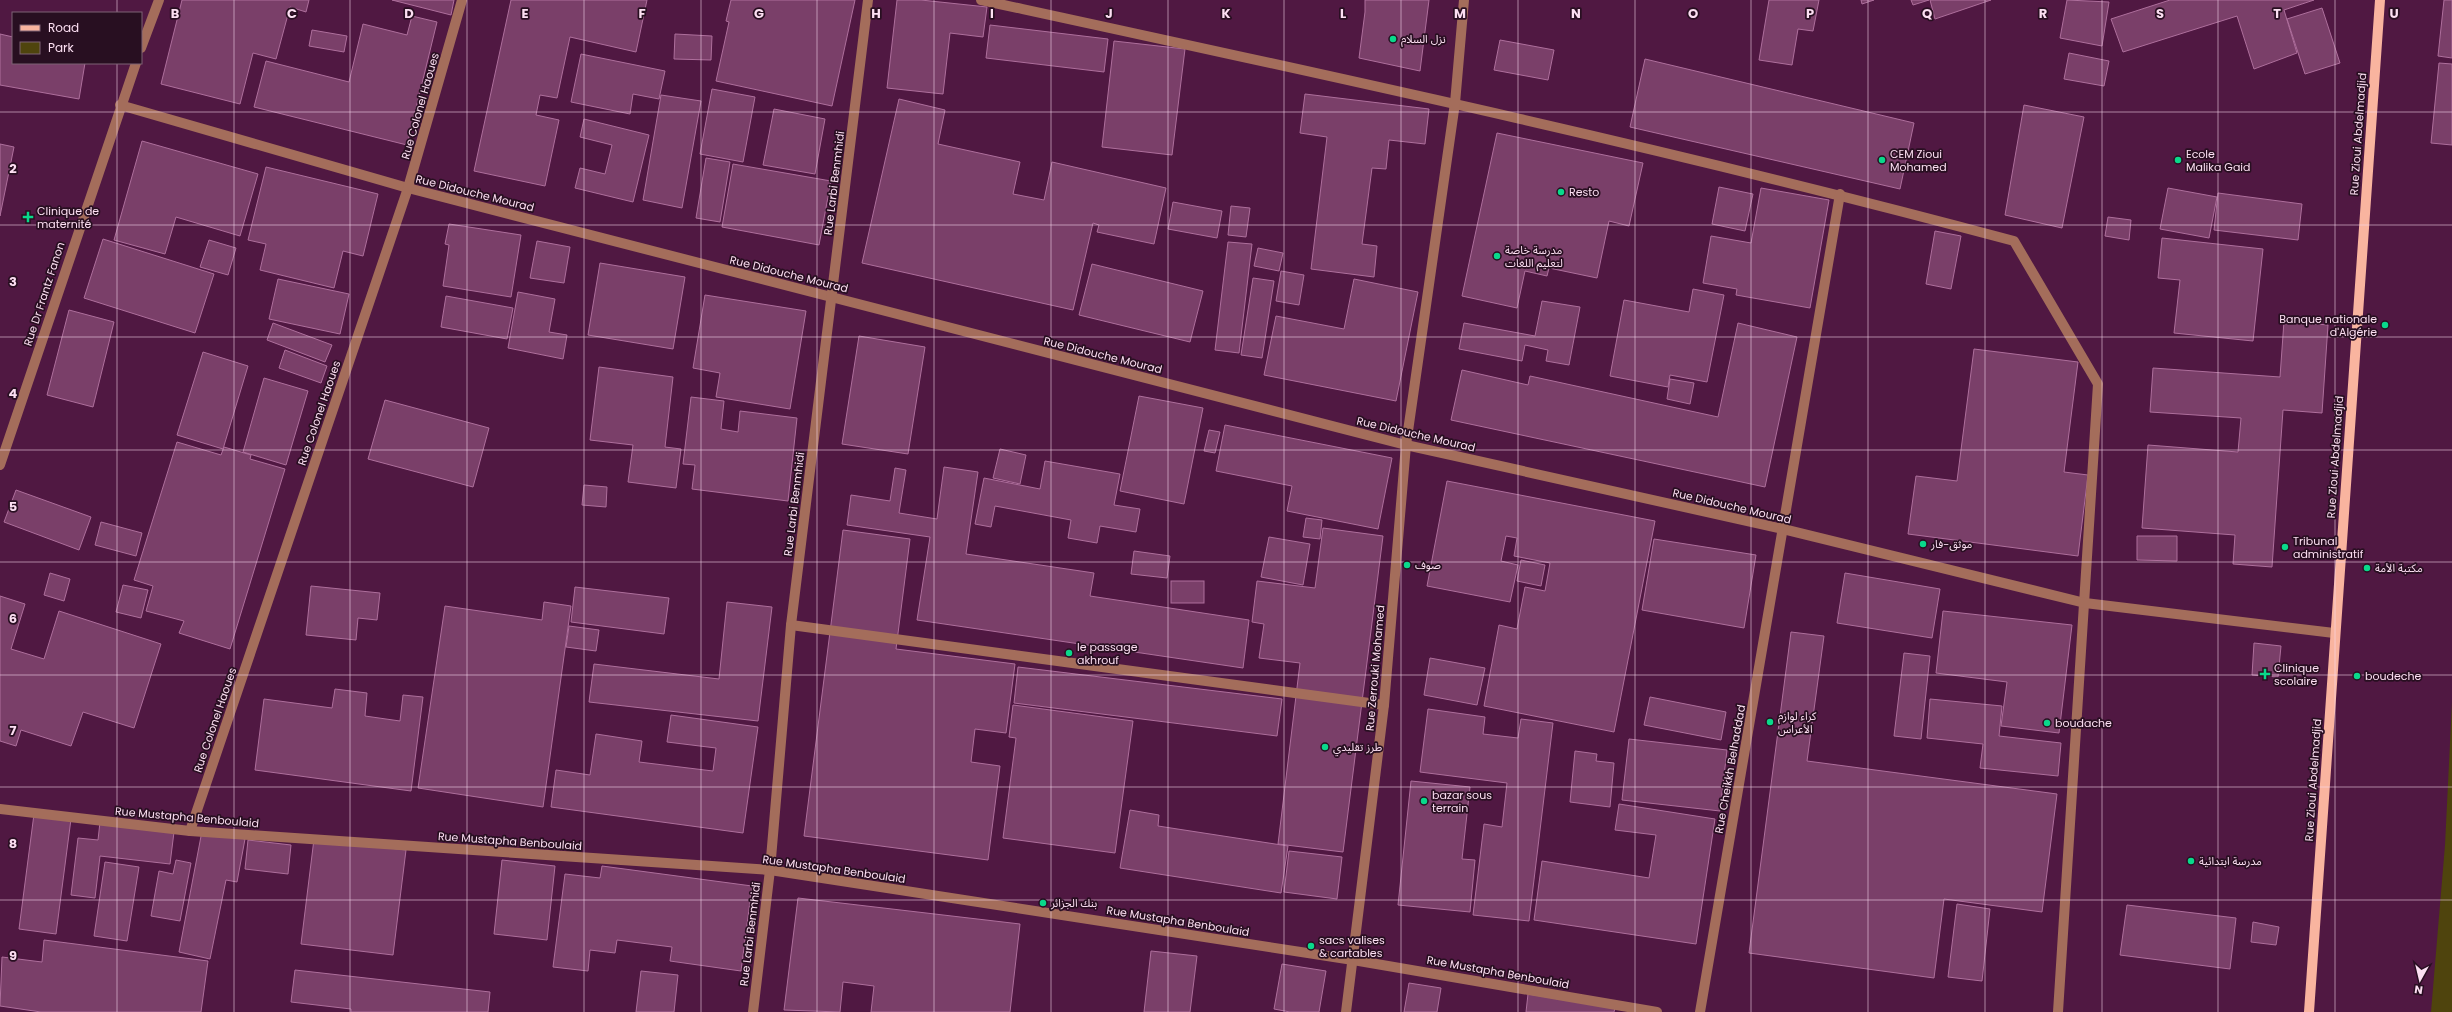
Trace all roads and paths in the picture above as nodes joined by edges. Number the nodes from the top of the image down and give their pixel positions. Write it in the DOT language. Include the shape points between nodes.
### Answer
graph roads {
  1 [pos="159,0"];
  2 [pos="462,0"];
  3 [pos="868,0"];
  4 [pos="981,0"];
  5 [pos="1464,0"];
  6 [pos="2380,0"];
  7 [pos="142,45"];
  8 [pos="136,64"];
  9 [pos="1454,103"];
  10 [pos="120,105"];
  11 [pos="408,188"];
  12 [pos="1840,194"];
  13 [pos="832,298"];
  14 [pos="1406,445"];
  15 [pos="0,465"];
  16 [pos="1783,529"];
  17 [pos="2085,603"];
  18 [pos="791,625"];
  19 [pos="2334,633"];
  20 [pos="1384,705"];
  21 [pos="0,809"];
  22 [pos="190,831"];
  23 [pos="770,870"];
  24 [pos="1353,960"];
  25 [pos="753,1012"];
  26 [pos="1346,1012"];
  27 [pos="1657,1012"];
  28 [pos="1700,1012"];
  29 [pos="2058,1012"];
  30 [pos="2309,1012"];
  1 -- 7 [label="street"];
  2 -- 11 [label="street, Rue Colonel Haoues"];
  3 -- 13 [label="street, Rue Larbi Benmhidi"];
  4 -- 9 [label="street"];
  5 -- 9 [label="street, Rue Zerrouki Mohamed"];
  6 -- 19 [label="main road, Rue Zioui Abdelmadjid"];
  8 -- 10 [label="street, Rue Dr Frantz Fanon"];
  9 -- 12 [label="street"];
  9 -- 14 [label="street, Rue Zerrouki Mohamed"];
  10 -- 11 [label="street, Rue Didouche Mourad"];
  10 -- 15 [label="street, Rue Dr Frantz Fanon"];
  11 -- 13 [label="street, Rue Didouche Mourad"];
  11 -- 22 [label="street, Rue Colonel Haoues"];
  12 -- 16 [label="street, Rue Cheikkh Belhaddad"];
  12 -- 17 [label="street" via="2014,241 2098,384"];
  13 -- 14 [label="street, Rue Didouche Mourad"];
  13 -- 18 [label="street, Rue Larbi Benmhidi"];
  14 -- 16 [label="street, Rue Didouche Mourad"];
  14 -- 20 [label="street, Rue Zerrouki Mohamed"];
  16 -- 17 [label="street, Rue Didouche Mourad"];
  16 -- 28 [label="street, Rue Cheikkh Belhaddad"];
  17 -- 19 [label="street, Rue Didouche Mourad"];
  17 -- 29 [label="street"];
  18 -- 20 [label="street"];
  18 -- 23 [label="street, Rue Larbi Benmhidi"];
  19 -- 30 [label="main road, Rue Zioui Abdelmadjid"];
  20 -- 24 [label="street, Rue Zerrouki Mohamed"];
  21 -- 22 [label="street, Rue Mustapha Benboulaid"];
  22 -- 23 [label="street, Rue Mustapha Benboulaid"];
  23 -- 24 [label="street, Rue Mustapha Benboulaid"];
  23 -- 25 [label="street, Rue Larbi Benmhidi"];
  24 -- 26 [label="street, Rue Zerrouki Mohamed"];
  24 -- 27 [label="street, Rue Mustapha Benboulaid"];
}
